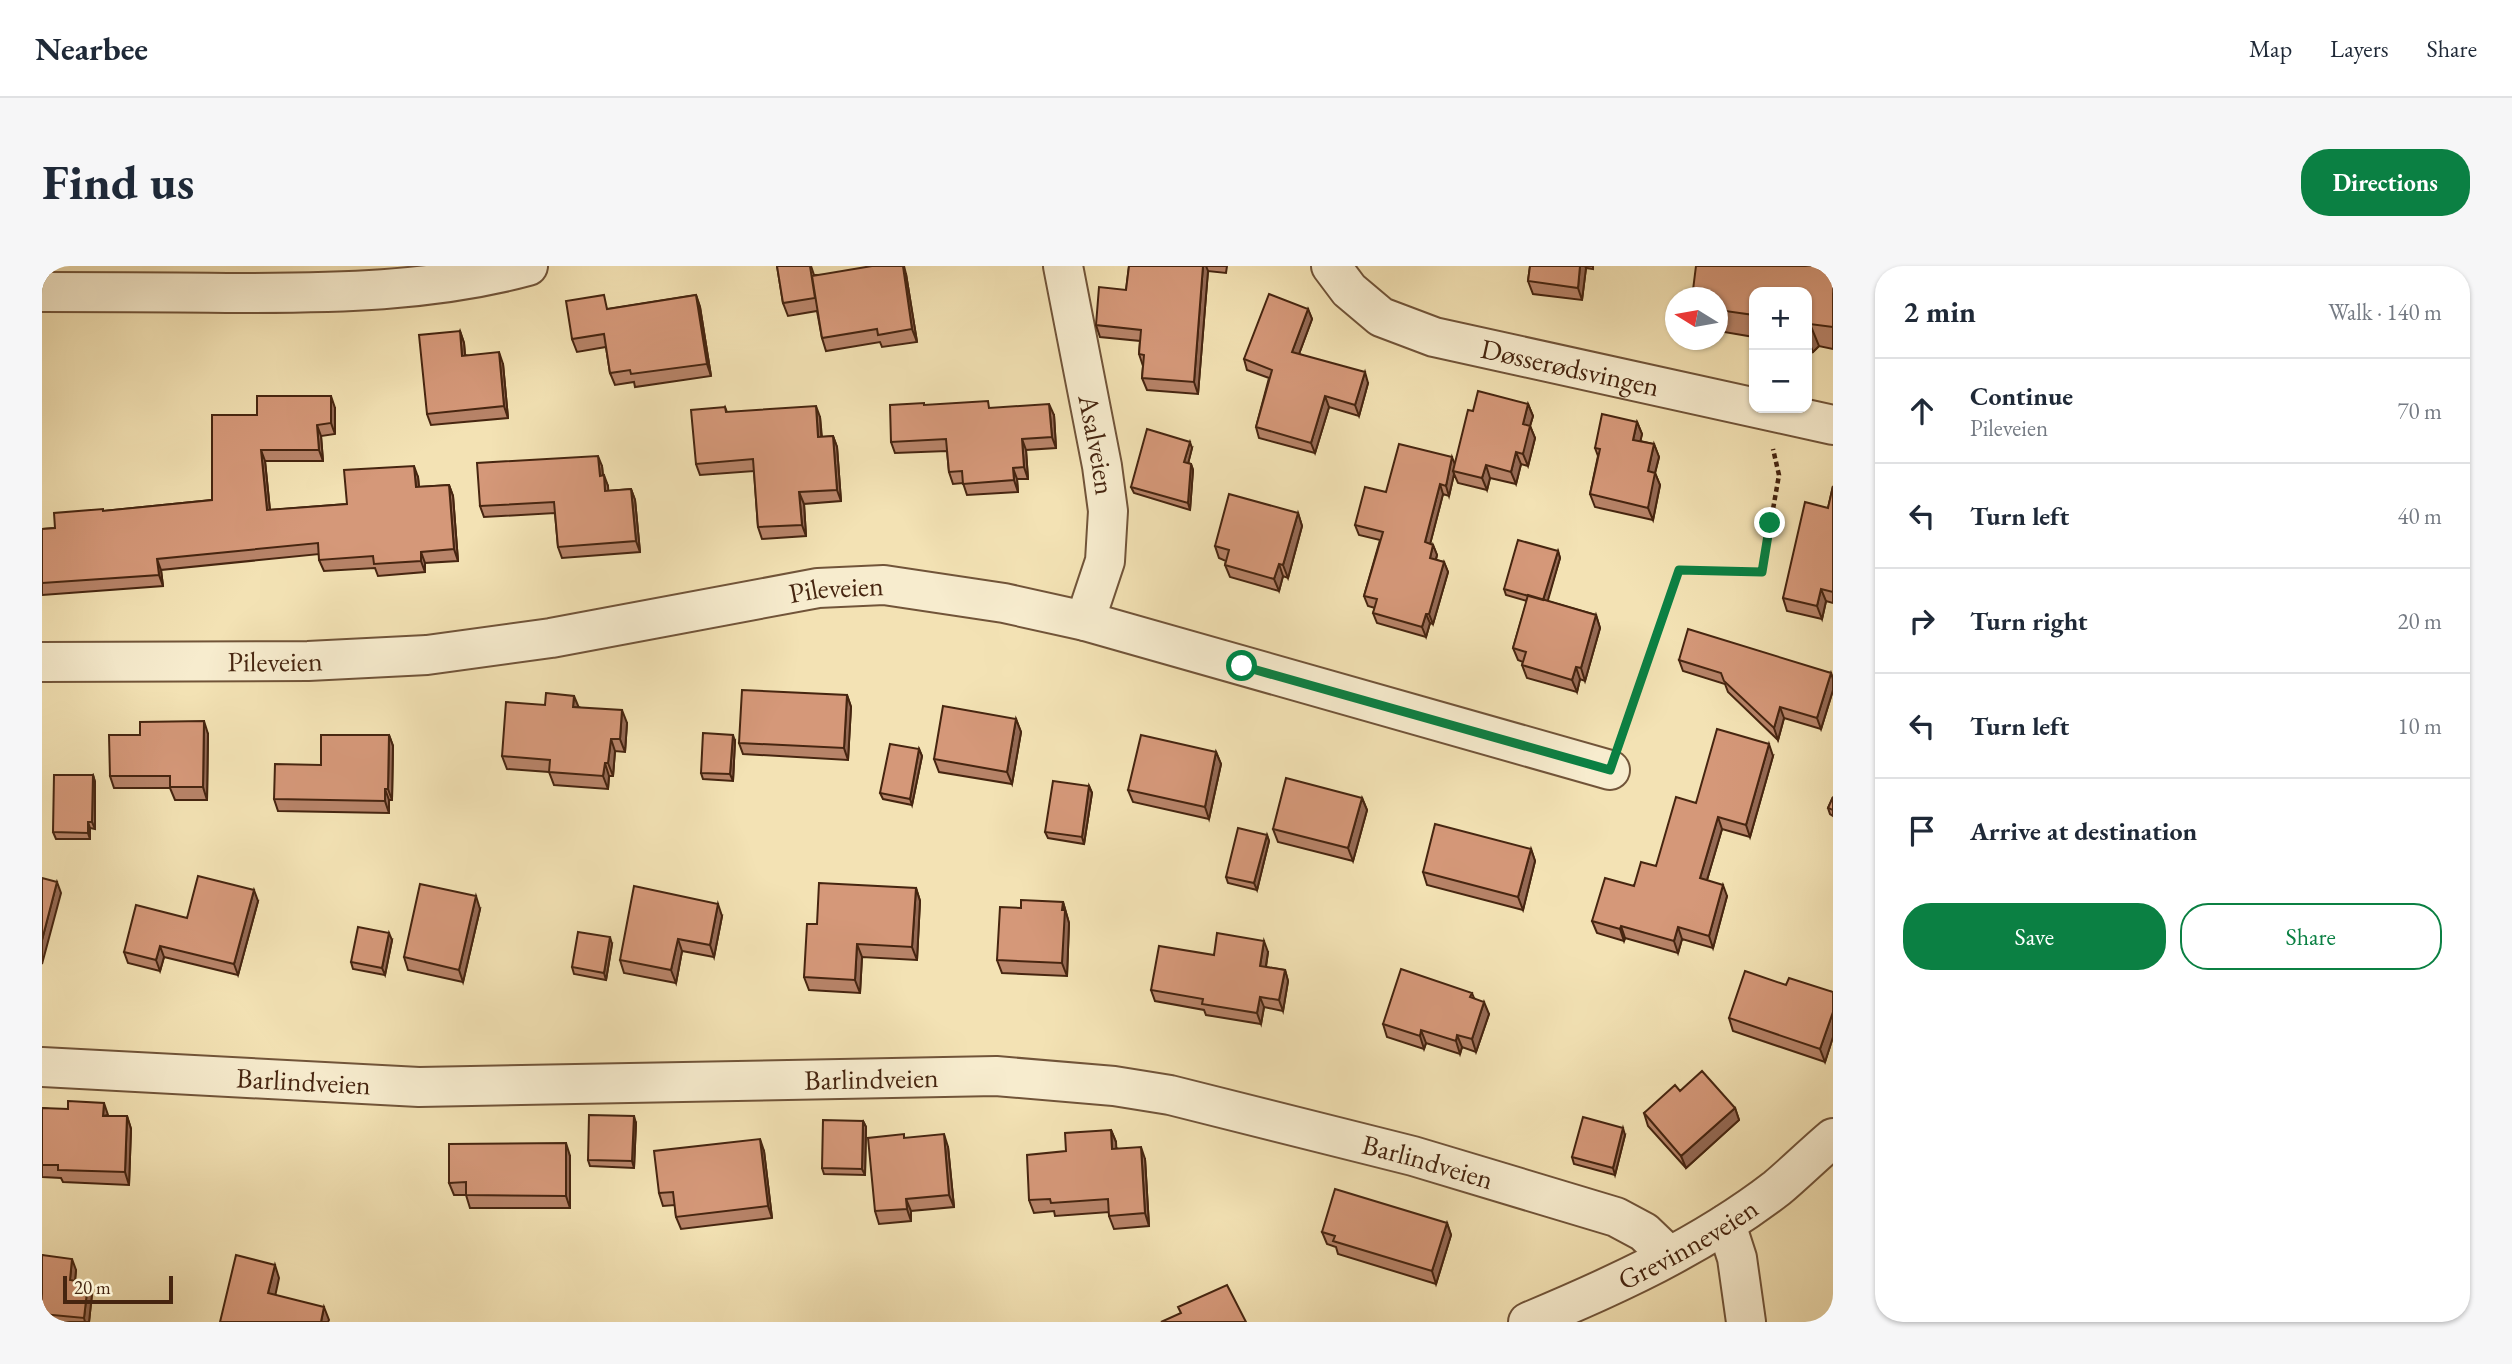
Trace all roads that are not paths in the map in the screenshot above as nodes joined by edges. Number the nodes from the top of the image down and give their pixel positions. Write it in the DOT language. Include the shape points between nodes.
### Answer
graph roads {
  1 [pos="528,266"];
  2 [pos="1063,266"];
  3 [pos="1331,266"];
  4 [pos="42,292"];
  5 [pos="1833,425"];
  6 [pos="1085,621"];
  7 [pos="42,662"];
  8 [pos="1610,770"];
  9 [pos="42,1067"];
  10 [pos="1833,1138"];
  11 [pos="1726,1224"];
  12 [pos="1669,1256"];
  13 [pos="1528,1322"];
  14 [pos="1746,1322"];
  1 -- 4 [label="street" via="485,278 337,293"];
  2 -- 6 [label="street, Asalveien" via="1108,511 1105,561"];
  3 -- 5 [label="street, Døsserødsvingen" via="1349,290 1381,317 1434,337"];
  6 -- 7 [label="street, Pileveien" via="884,585 818,588 551,638 428,655 308,661"];
  6 -- 8 [label="street, Pileveien"];
  9 -- 12 [label="street, Barlindveien" via="418,1087 996,1076 1114,1086 1170,1095 1413,1156 1616,1217 1644,1232"];
  10 -- 11 [label="street, Grevinneveien"];
  11 -- 12 [label="street, Grevinneveien"];
  11 -- 14 [label="street" via="1737,1258"];
  12 -- 13 [label="street, Grevinneveien"];
}
